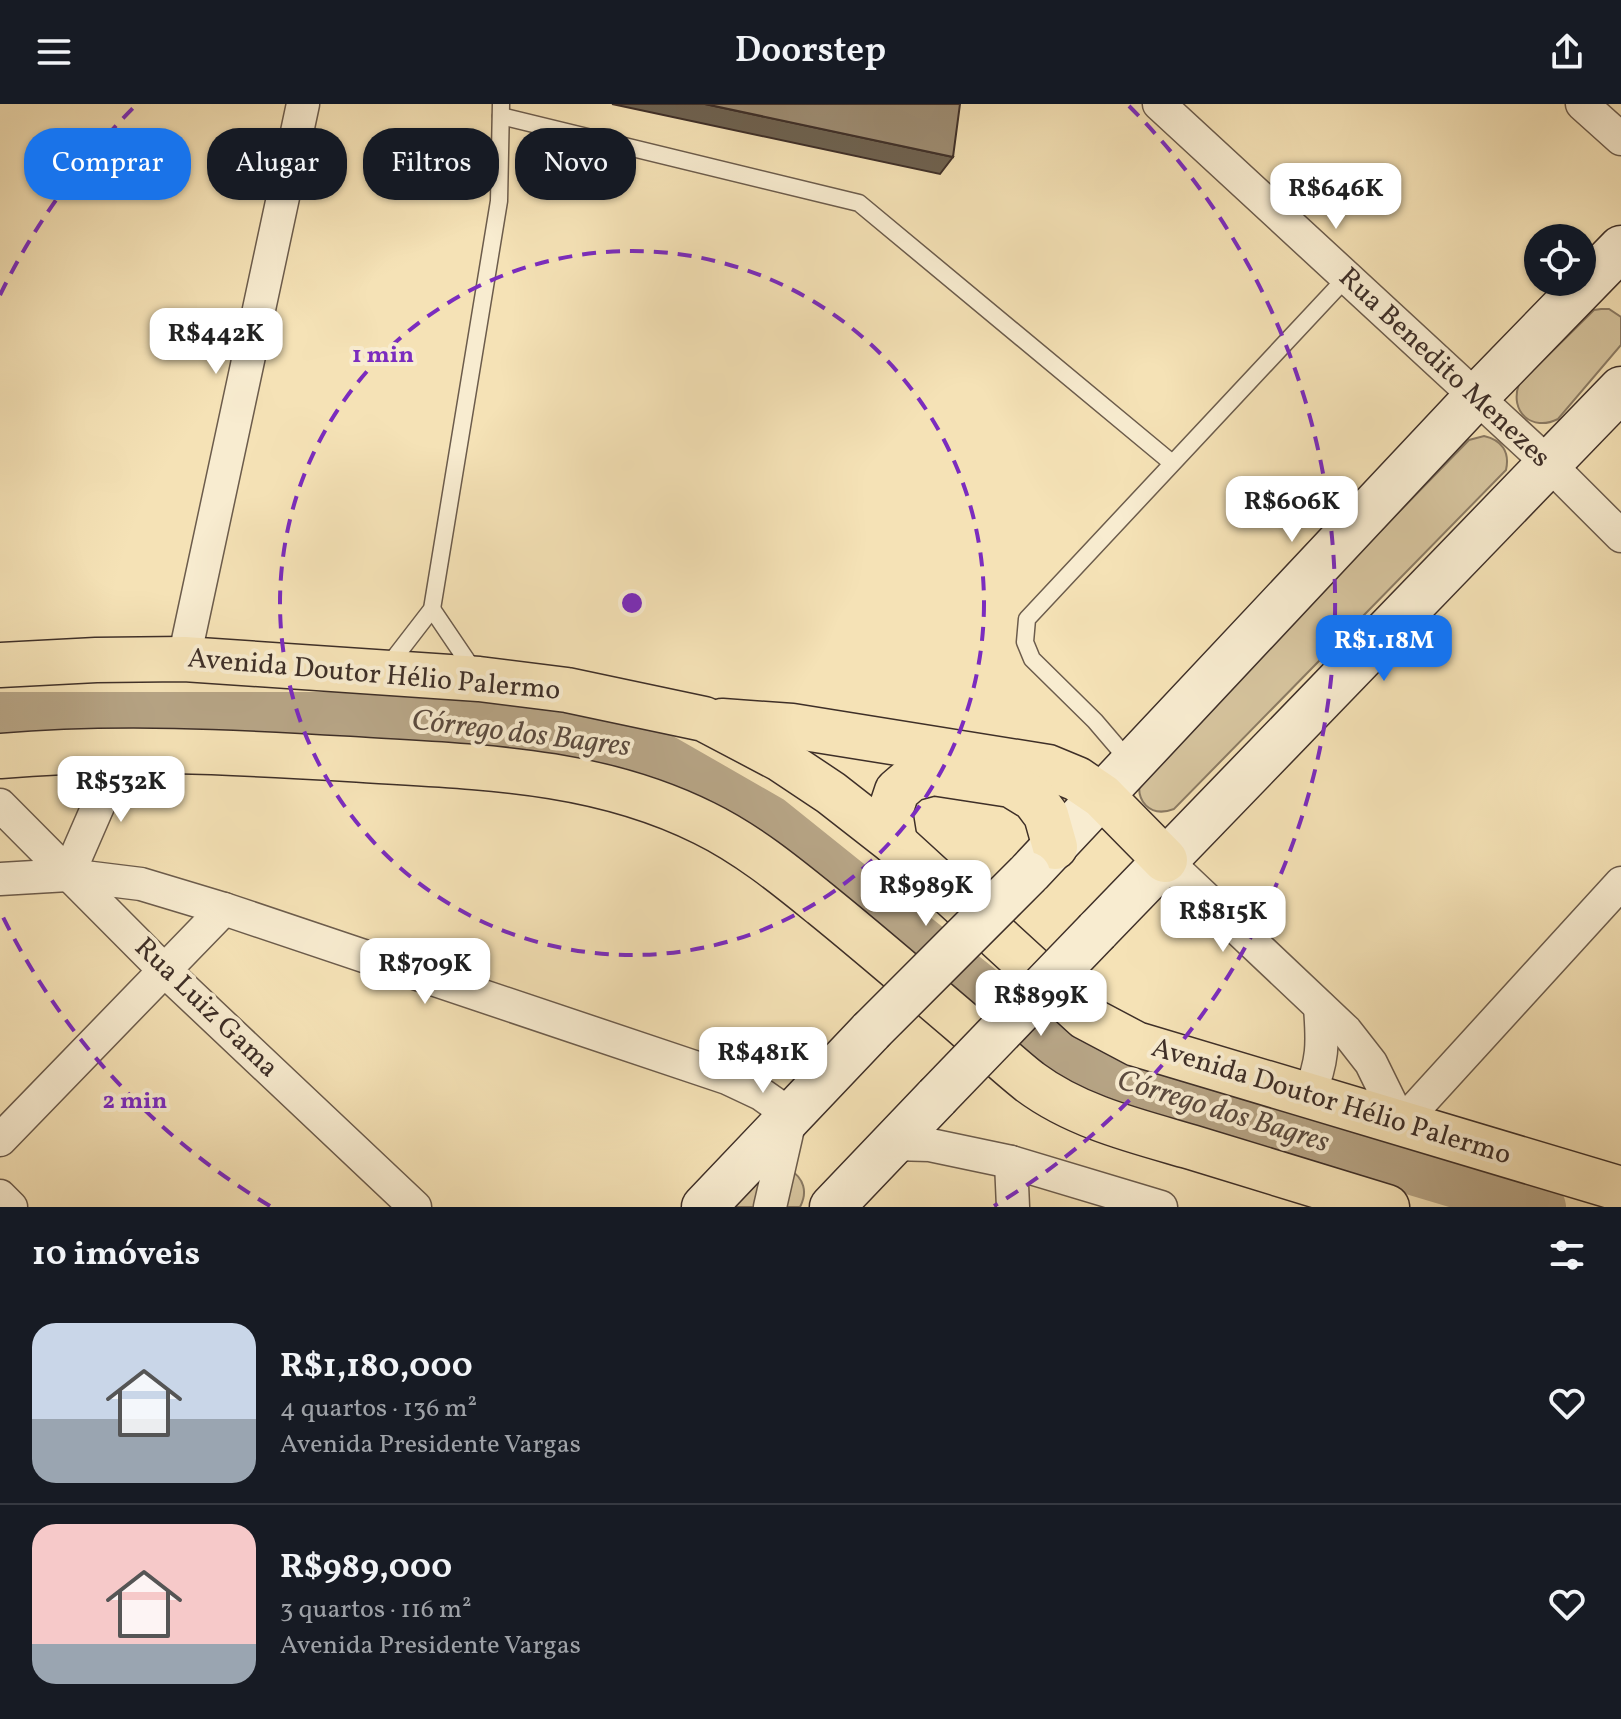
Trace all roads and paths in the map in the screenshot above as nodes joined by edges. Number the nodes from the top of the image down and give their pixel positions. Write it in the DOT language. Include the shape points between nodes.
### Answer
graph roads {
  1 [pos="303,104"];
  2 [pos="1159,104"];
  3 [pos="1582,104"];
  4 [pos="501,110"];
  5 [pos="1621,139"];
  6 [pos="1616,268"];
  7 [pos="1346,278"];
  8 [pos="1621,389"];
  9 [pos="1475,398"];
  10 [pos="1172,463"];
  11 [pos="1549,464"];
  12 [pos="1621,536"];
  13 [pos="432,609"];
  14 [pos="184,659"];
  15 [pos="0,665"];
  16 [pos="384,672"];
  17 [pos="479,679"];
  18 [pos="704,719"];
  19 [pos="122,751"];
  20 [pos="0,756"];
  21 [pos="1131,764"];
  22 [pos="1102,796"];
  23 [pos="0,805"];
  24 [pos="895,843"];
  25 [pos="1042,860"];
  26 [pos="1165,860"];
  27 [pos="68,875"];
  28 [pos="0,879"];
  29 [pos="1621,883"];
  30 [pos="224,909"];
  31 [pos="165,971"];
  32 [pos="1320,1007"];
  33 [pos="1309,1096"];
  34 [pos="791,1115"];
  35 [pos="1401,1124"];
  36 [pos="0,1140"];
  37 [pos="892,1144"];
  38 [pos="1011,1162"];
  39 [pos="1621,1189"];
  40 [pos="0,1196"];
  41 [pos="11,1207"];
  42 [pos="415,1207"];
  43 [pos="704,1207"];
  44 [pos="770,1207"];
  45 [pos="832,1207"];
  46 [pos="1013,1207"];
  47 [pos="1161,1207"];
  48 [pos="1387,1207"];
  1 -- 14 [label="street"];
  2 -- 7 [label="street, Rua Benedito Menezes"];
  3 -- 5 [label="street"];
  4 -- 10 [label="lane" via="859,203"];
  4 -- 13 [label="lane" via="499,201"];
  6 -- 9 [label="main road"];
  7 -- 9 [label="street, Rua Benedito Menezes"];
  7 -- 10 [label="lane"];
  8 -- 11 [label="main road"];
  9 -- 11 [label="street, Rua Benedito Menezes"];
  9 -- 21 [label="main road"];
  10 -- 21 [label="lane" via="1027,619 1025,642 1032,659"];
  11 -- 12 [label="street, Rua Benedito Menezes"];
  11 -- 26 [label="main road"];
  13 -- 16 [label="lane"];
  13 -- 17 [label="lane"];
  14 -- 15 [label="main road, Avenida Doutor Hélio Palermo"];
  14 -- 16 [label="main road, Avenida Doutor Hélio Palermo"];
  16 -- 17 [label="main road, Avenida Doutor Hélio Palermo"];
  17 -- 18 [label="main road, Avenida Doutor Hélio Palermo" via="567,690"];
  18 -- 22 [label="main road" via="792,726 1048,767"];
  18 -- 24 [label="main road, Avenida Doutor Hélio Palermo" via="780,759"];
  19 -- 20 [label="main road"];
  19 -- 27 [label="street"];
  19 -- 48 [label="main road" via="475,767 560,776 662,803 708,824 775,867 1032,1083 1082,1112"];
  21 -- 22 [label="main road"];
  22 -- 25 [label="main road"];
  22 -- 26 [label="main road"];
  23 -- 27 [label="street, Rua Luiz Gama"];
  24 -- 25 [label="main road" via="890,812 897,791 911,779 933,773 1011,785 1034,799 1046,815"];
  24 -- 33 [label="main road, Avenida Doutor Hélio Palermo" via="1085,1017 1136,1044"];
  25 -- 34 [label="main road, bridge"];
  26 -- 32 [label="street"];
  26 -- 37 [label="main road, bridge"];
  27 -- 28 [label="street"];
  27 -- 30 [label="street" via="141,884"];
  27 -- 31 [label="street, Rua Luiz Gama"];
  29 -- 35 [label="street"];
  30 -- 31 [label="street"];
  30 -- 34 [label="street" via="727,1078"];
  31 -- 36 [label="street"];
  31 -- 42 [label="street, Rua Luiz Gama"];
  32 -- 33 [label="street" via="1323,1044"];
  32 -- 35 [label="street" via="1371,1063"];
  33 -- 35 [label="main road, Avenida Doutor Hélio Palermo"];
  34 -- 43 [label="main road"];
  34 -- 44 [label="street"];
  35 -- 39 [label="main road, Avenida Doutor Hélio Palermo"];
  37 -- 38 [label="street" via="930,1145"];
  37 -- 45 [label="main road"];
  38 -- 46 [label="street"];
  38 -- 47 [label="street"];
  40 -- 41 [label="street"];
}
